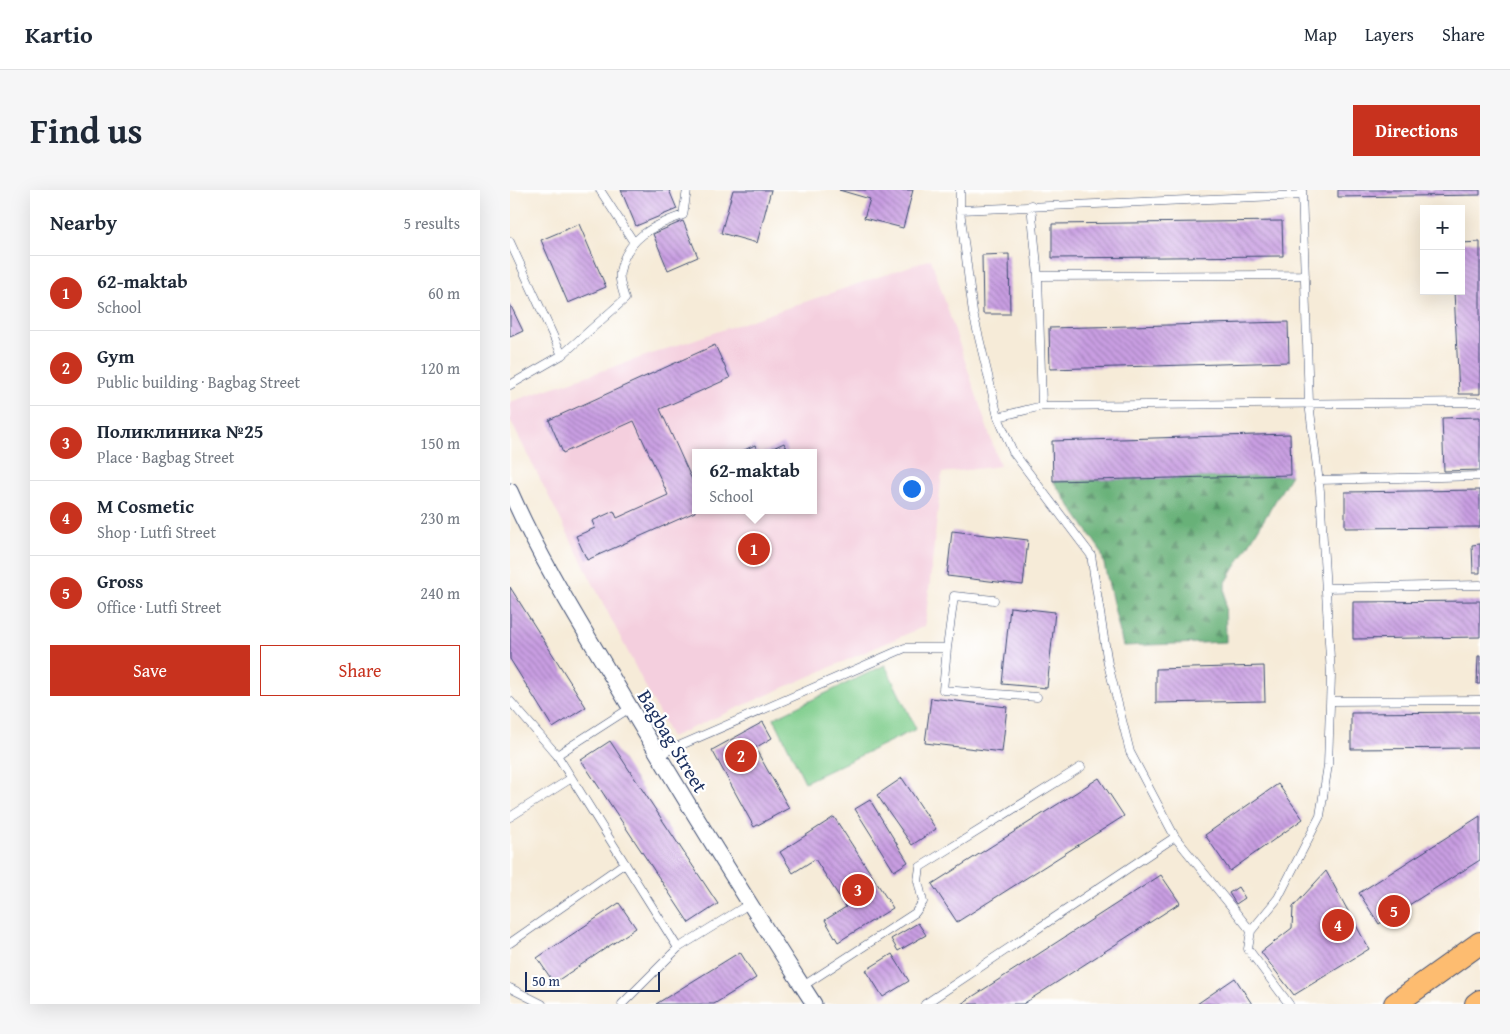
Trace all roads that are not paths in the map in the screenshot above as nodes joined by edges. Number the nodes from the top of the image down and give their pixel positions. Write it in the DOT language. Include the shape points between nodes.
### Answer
graph roads {
  1 [pos="600,190"];
  2 [pos="960,190"];
  3 [pos="684,192"];
  4 [pos="1302,193"];
  5 [pos="1031,205"];
  6 [pos="960,210"];
  7 [pos="633,241"];
  8 [pos="510,242"];
  9 [pos="1305,275"];
  10 [pos="1038,276"];
  11 [pos="562,355"];
  12 [pos="510,385"];
  13 [pos="1309,402"];
  14 [pos="1480,402"];
  15 [pos="1042,406"];
  16 [pos="998,417"];
  17 [pos="1480,476"];
  18 [pos="1319,480"];
  19 [pos="510,491"];
  20 [pos="1480,584"];
  21 [pos="1326,588"];
  22 [pos="994,600"];
  23 [pos="947,648"];
  24 [pos="1037,697"];
  25 [pos="1480,700"];
  26 [pos="510,701"];
  27 [pos="1331,702"];
  28 [pos="630,708"];
  29 [pos="658,755"];
  30 [pos="557,756"];
  31 [pos="1081,768"];
  32 [pos="570,778"];
  33 [pos="510,817"];
  34 [pos="1175,837"];
  35 [pos="625,863"];
  36 [pos="749,904"];
  37 [pos="1251,931"];
  38 [pos="1480,943"];
  39 [pos="510,944"];
  40 [pos="678,948"];
  41 [pos="803,986"];
  42 [pos="510,988"];
  43 [pos="1480,1001"];
  44 [pos="542,1004"];
  45 [pos="622,1004"];
  46 [pos="814,1004"];
  47 [pos="925,1004"];
  48 [pos="1289,1004"];
  49 [pos="1395,1004"];
  50 [pos="1476,1004"];
  1 -- 7 [label="lane"];
  2 -- 6 [label="lane"];
  3 -- 7 [label="lane" via="683,215 658,224"];
  4 -- 5 [label="lane"];
  4 -- 9 [label="lane"];
  5 -- 6 [label="lane"];
  5 -- 10 [label="lane"];
  6 -- 16 [label="lane" via="973,313"];
  7 -- 11 [label="lane" via="619,273 624,299"];
  8 -- 11 [label="lane"];
  9 -- 10 [label="lane"];
  9 -- 13 [label="lane"];
  10 -- 15 [label="lane"];
  11 -- 12 [label="lane"];
  13 -- 14 [label="lane"];
  13 -- 15 [label="lane"];
  13 -- 18 [label="lane"];
  15 -- 16 [label="lane"];
  16 -- 34 [label="lane" via="1013,452 1091,555 1108,664 1130,752"];
  17 -- 18 [label="lane"];
  18 -- 21 [label="lane"];
  19 -- 28 [label="street, Bagbag Street" via="564,597"];
  20 -- 21 [label="lane"];
  21 -- 27 [label="lane"];
  22 -- 23 [label="lane" via="954,596"];
  23 -- 24 [label="lane" via="943,690"];
  23 -- 29 [label="lane" via="904,648"];
  25 -- 27 [label="lane"];
  26 -- 30 [label="lane"];
  27 -- 37 [label="lane" via="1328,765 1320,816 1278,898"];
  28 -- 29 [label="street, Bagbag Street"];
  28 -- 30 [label="lane"];
  29 -- 36 [label="street, Bagbag Street"];
  30 -- 32 [label="lane"];
  31 -- 41 [label="lane" via="920,867 918,880 923,902 915,913"];
  32 -- 33 [label="lane"];
  32 -- 35 [label="lane"];
  34 -- 37 [label="lane"];
  34 -- 47 [label="lane"];
  35 -- 39 [label="lane"];
  35 -- 40 [label="lane"];
  36 -- 40 [label="lane"];
  36 -- 41 [label="street, Bagbag Street"];
  37 -- 48 [label="lane" via="1248,949"];
  38 -- 49 [label="main road"];
  40 -- 45 [label="lane"];
  41 -- 46 [label="street, Bagbag Street"];
  42 -- 44 [label="lane"];
  43 -- 50 [label="main road"];
}
